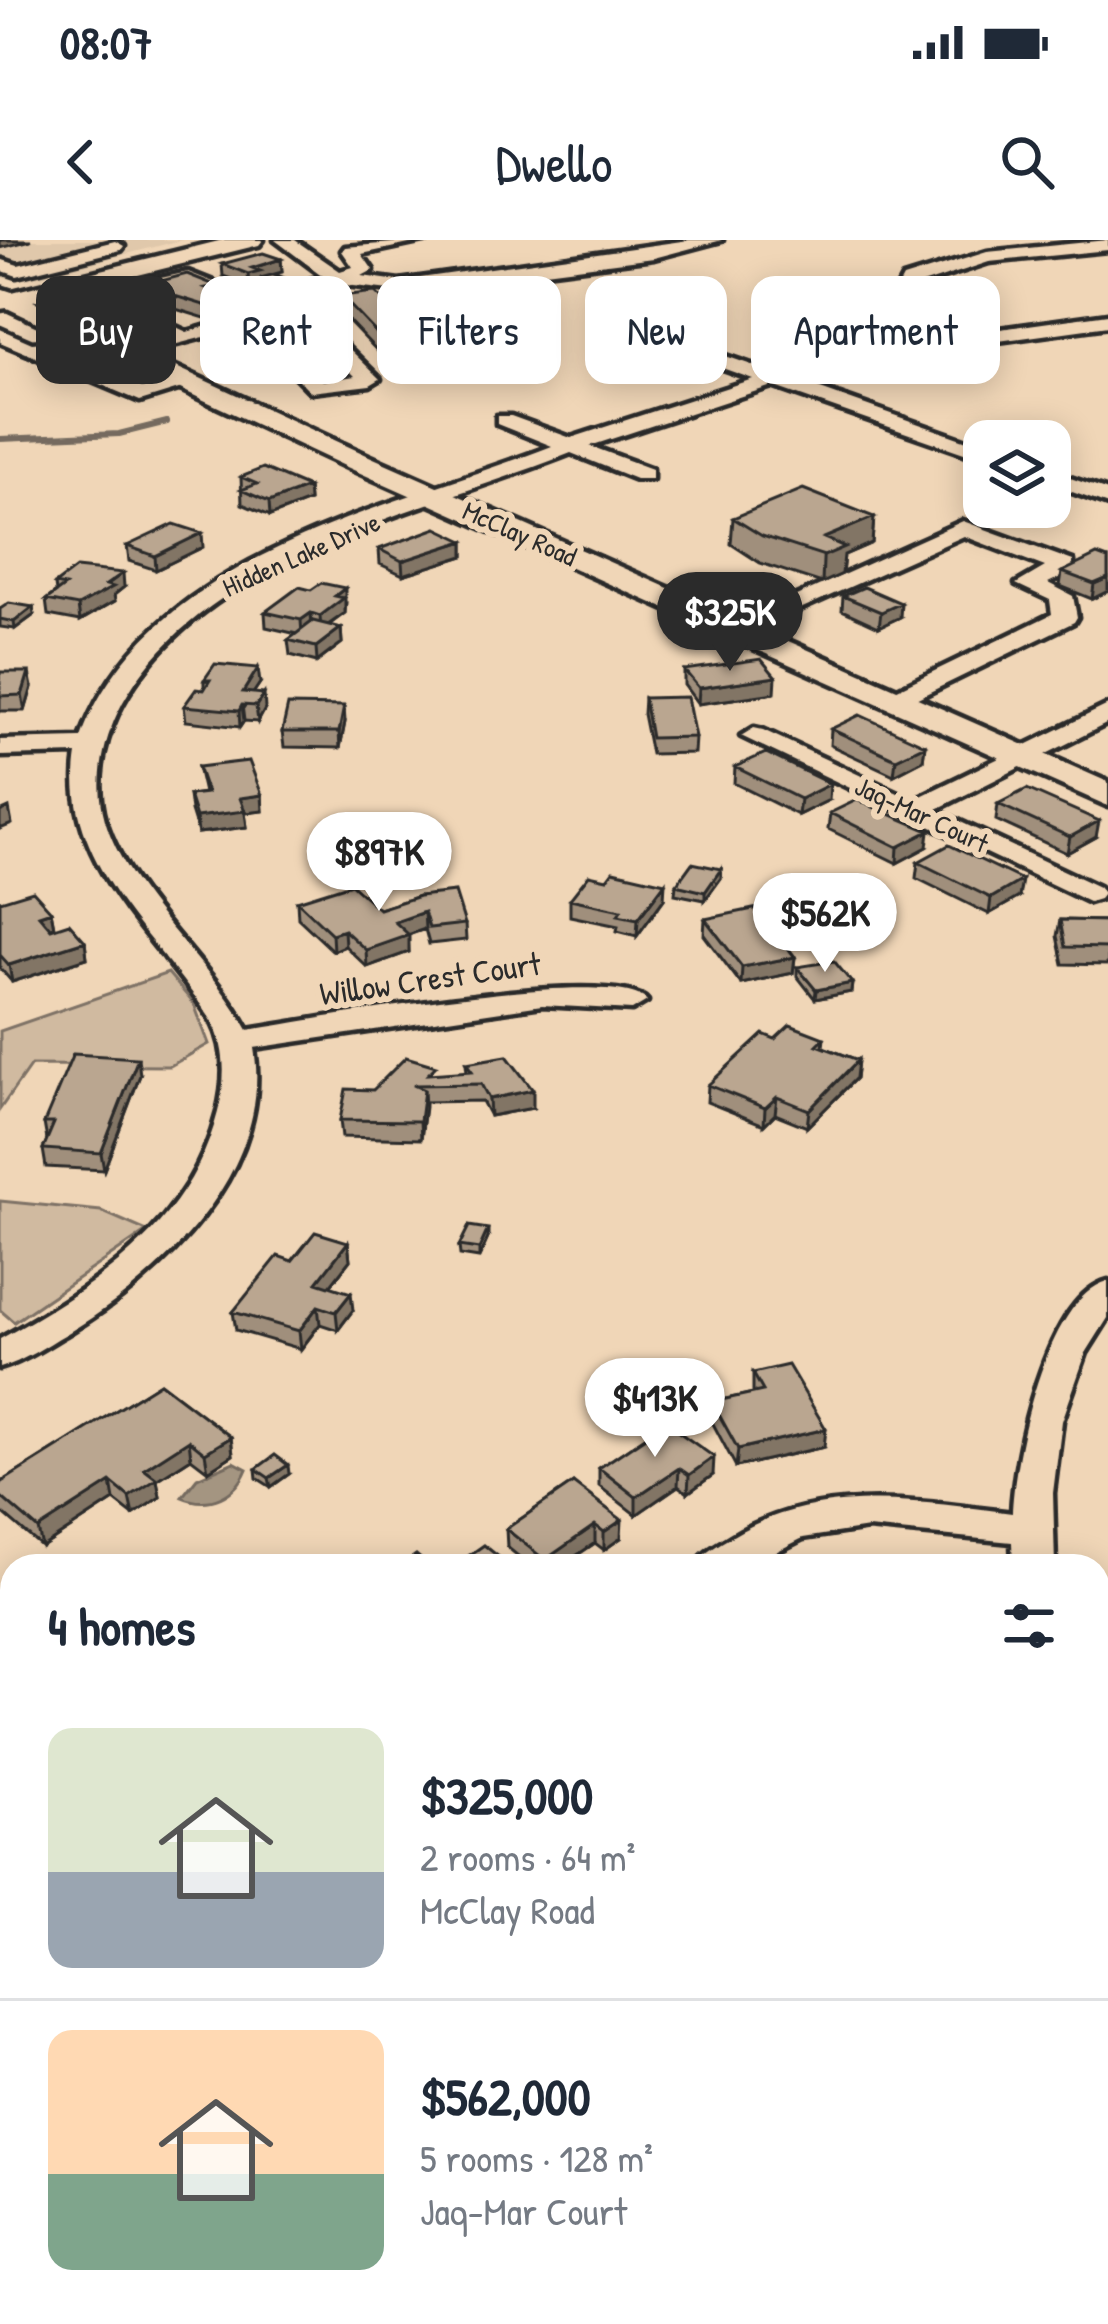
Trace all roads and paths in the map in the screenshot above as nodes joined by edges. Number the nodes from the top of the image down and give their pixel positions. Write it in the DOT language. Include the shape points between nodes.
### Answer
graph roads {
  1 [pos="64,240"];
  2 [pos="419,240"];
  3 [pos="713,240"];
  4 [pos="107,242"];
  5 [pos="1108,245"];
  6 [pos="268,254"];
  7 [pos="0,260"];
  8 [pos="152,262"];
  9 [pos="235,265"];
  10 [pos="331,276"];
  11 [pos="348,276"];
  12 [pos="924,276"];
  13 [pos="353,282"];
  14 [pos="200,283"];
  15 [pos="367,285"];
  16 [pos="353,290"];
  17 [pos="3,299"];
  18 [pos="36,313"];
  19 [pos="1108,320"];
  20 [pos="200,328"];
  21 [pos="1000,334"];
  22 [pos="0,335"];
  23 [pos="179,335"];
  24 [pos="176,336"];
  25 [pos="36,348"];
  26 [pos="353,358"];
  27 [pos="176,377"];
  28 [pos="353,382"];
  29 [pos="188,383"];
  30 [pos="116,384"];
  31 [pos="759,384"];
  32 [pos="787,384"];
  33 [pos="504,420"];
  34 [pos="575,447"];
  35 [pos="963,447"];
  36 [pos="644,474"];
  37 [pos="1071,485"];
  38 [pos="436,496"];
  39 [pos="1108,498"];
  40 [pos="735,629"];
  41 [pos="894,700"];
  42 [pos="1108,713"];
  43 [pos="754,736"];
  44 [pos="91,746"];
  45 [pos="0,748"];
  46 [pos="1022,757"];
  47 [pos="1108,795"];
  48 [pos="914,810"];
  49 [pos="1089,893"];
  50 [pos="632,1000"];
  51 [pos="237,1041"];
  52 [pos="1108,1293"];
  53 [pos="0,1355"];
  54 [pos="1032,1548"];
  55 [pos="732,1554"];
  1 -- 7 [label="street"];
  2 -- 11 [label="street" via="351,251 364,270"];
  3 -- 15 [label="street" via="444,282"];
  4 -- 7 [label="street" via="16,271"];
  4 -- 8 [label="street"];
  5 -- 12 [label="street" via="987,257"];
  6 -- 8 [label="main road"];
  6 -- 9 [label="street"];
  6 -- 10 [label="street"];
  8 -- 17 [label="main road"];
  13 -- 15 [label="street"];
  14 -- 23 [label="street" via="174,277 105,296 107,304"];
  15 -- 16 [label="street"];
  17 -- 18 [label="main road, McClay Road"];
  19 -- 21 [label="street, Hidden Lake Drive"];
  20 -- 23 [label="street"];
  22 -- 25 [label="street"];
  23 -- 24 [label="street"];
  26 -- 28 [label="street" via="370,379"];
  27 -- 29 [label="main road, McClay Road"];
  29 -- 30 [label="street" via="140,395"];
  29 -- 38 [label="main road, McClay Road"];
  31 -- 34 [label="street, Hidden Lake Drive"];
  32 -- 35 [label="street"];
  33 -- 34 [label="street"];
  34 -- 36 [label="street"];
  34 -- 38 [label="street, Hidden Lake Drive"];
  37 -- 39 [label="street"];
  38 -- 40 [label="main road, McClay Road"];
  38 -- 44 [label="street, Hidden Lake Drive" via="291,552 211,595 157,637 120,686"];
  40 -- 41 [label="main road, McClay Road"];
  40 -- 41 [label="street" via="963,528 1065,566 1028,584 1061,596 1065,617"];
  41 -- 46 [label="main road, McClay Road"];
  42 -- 46 [label="street"];
  43 -- 48 [label="street, Jaq-Mar Court"];
  44 -- 45 [label="street"];
  44 -- 51 [label="street, Hidden Lake Drive" via="87,810 108,865 201,977"];
  46 -- 47 [label="main road, McClay Road"];
  46 -- 48 [label="street"];
  48 -- 49 [label="street, Jaq-Mar Court"];
  50 -- 51 [label="street, Willow Crest Court" via="542,996"];
  51 -- 53 [label="street, Hidden Lake Drive" via="239,1106 206,1193 158,1249 99,1299"];
  52 -- 54 [label="street" via="1053,1384 1035,1455"];
  54 -- 55 [label="street" via="857,1510 794,1522"];
}
